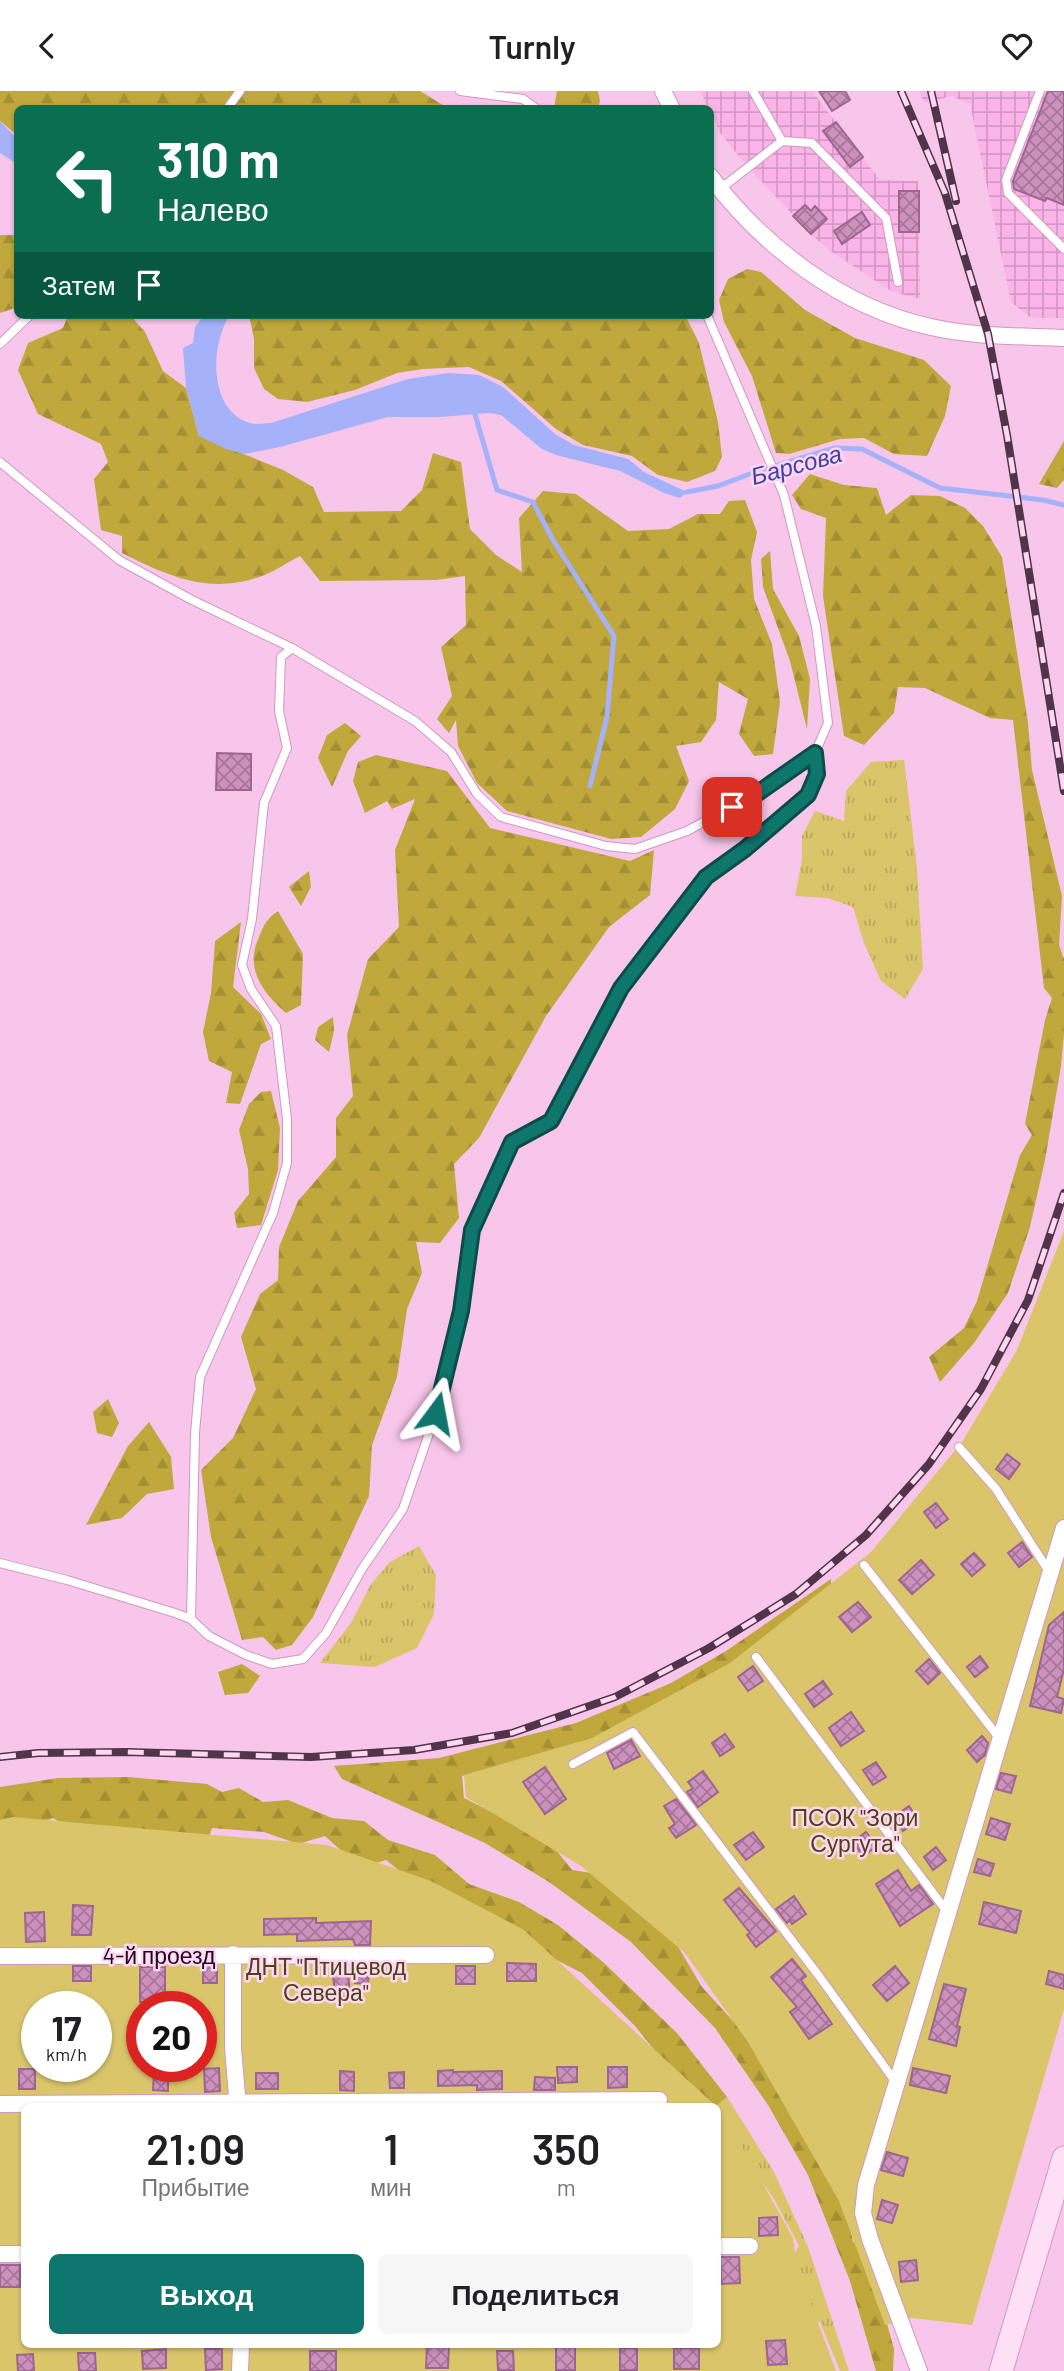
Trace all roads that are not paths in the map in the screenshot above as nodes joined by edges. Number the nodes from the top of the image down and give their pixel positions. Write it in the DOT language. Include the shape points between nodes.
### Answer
graph roads {
  1 [pos="460,91"];
  2 [pos="753,91"];
  3 [pos="1041,91"];
  4 [pos="531,105"];
  5 [pos="782,141"];
  6 [pos="715,182"];
  7 [pos="1064,249"];
  8 [pos="898,282"];
  9 [pos="26,319"];
  10 [pos="709,319"];
  11 [pos="1064,338"];
  12 [pos="0,344"];
  13 [pos="0,462"];
  14 [pos="292,648"];
  15 [pos="815,753"];
  16 [pos="959,1447"];
  17 [pos="1064,1528"];
  18 [pos="0,1563"];
  19 [pos="864,1565"];
  20 [pos="1050,1573"];
  21 [pos="191,1619"];
  22 [pos="756,1657"];
  23 [pos="1000,1739"];
  24 [pos="573,1764"];
  25 [pos="948,1913"];
  26 [pos="233,1954"];
  27 [pos="486,1955"];
  28 [pos="0,1956"];
  29 [pos="897,2084"];
  30 [pos="659,2100"];
  31 [pos="238,2103"];
  32 [pos="343,2103"];
  33 [pos="0,2104"];
  34 [pos="21,2104"];
  35 [pos="1064,2158"];
  36 [pos="721,2246"];
  37 [pos="750,2246"];
  38 [pos="0,2254"];
  39 [pos="21,2254"];
  40 [pos="241,2348"];
  41 [pos="240,2371"];
  42 [pos="919,2371"];
  43 [pos="1001,2371"];
  1 -- 4 [label="lane" via="523,99"];
  2 -- 5 [label="lane"];
  3 -- 7 [label="lane" via="1006,180 1008,193"];
  5 -- 6 [label="lane"];
  5 -- 8 [label="lane" via="812,143 886,218"];
  6 -- 11 [label="street" via="749,223 780,250 873,307 949,331"];
  9 -- 12 [label="lane"];
  10 -- 15 [label="lane" via="784,495 816,626 828,723"];
  13 -- 14 [label="lane" via="118,560"];
  14 -- 15 [label="lane" via="415,721 451,752 477,794 501,817 606,846 635,849 687,831 755,795"];
  14 -- 21 [label="lane" via="281,657 280,670 279,711 287,748 264,803 252,919 242,965 251,989 276,1027 287,1119 287,1163 274,1213 201,1377 195,1433"];
  15 -- 21 [label="lane" via="817,774 808,795 706,877 621,988 551,1121 512,1142 472,1230 461,1311 436,1413 403,1509 326,1633 303,1659 272,1664 209,1636"];
  16 -- 20 [label="lane" via="996,1489"];
  17 -- 20 [label="street"];
  18 -- 21 [label="lane"];
  19 -- 23 [label="lane"];
  20 -- 23 [label="street"];
  22 -- 25 [label="lane"];
  23 -- 25 [label="street"];
  24 -- 29 [label="lane" via="633,1732"];
  25 -- 29 [label="street"];
  26 -- 27 [label="street, 4-й проезд"];
  26 -- 28 [label="street, 4-й проезд"];
  26 -- 31 [label="street"];
  29 -- 42 [label="street" via="866,2185 863,2213"];
  30 -- 32 [label="street"];
  33 -- 34 [label="street"];
  35 -- 43 [label="main road"];
  36 -- 37 [label="street"];
  38 -- 39 [label="street"];
  40 -- 41 [label="street"];
}
